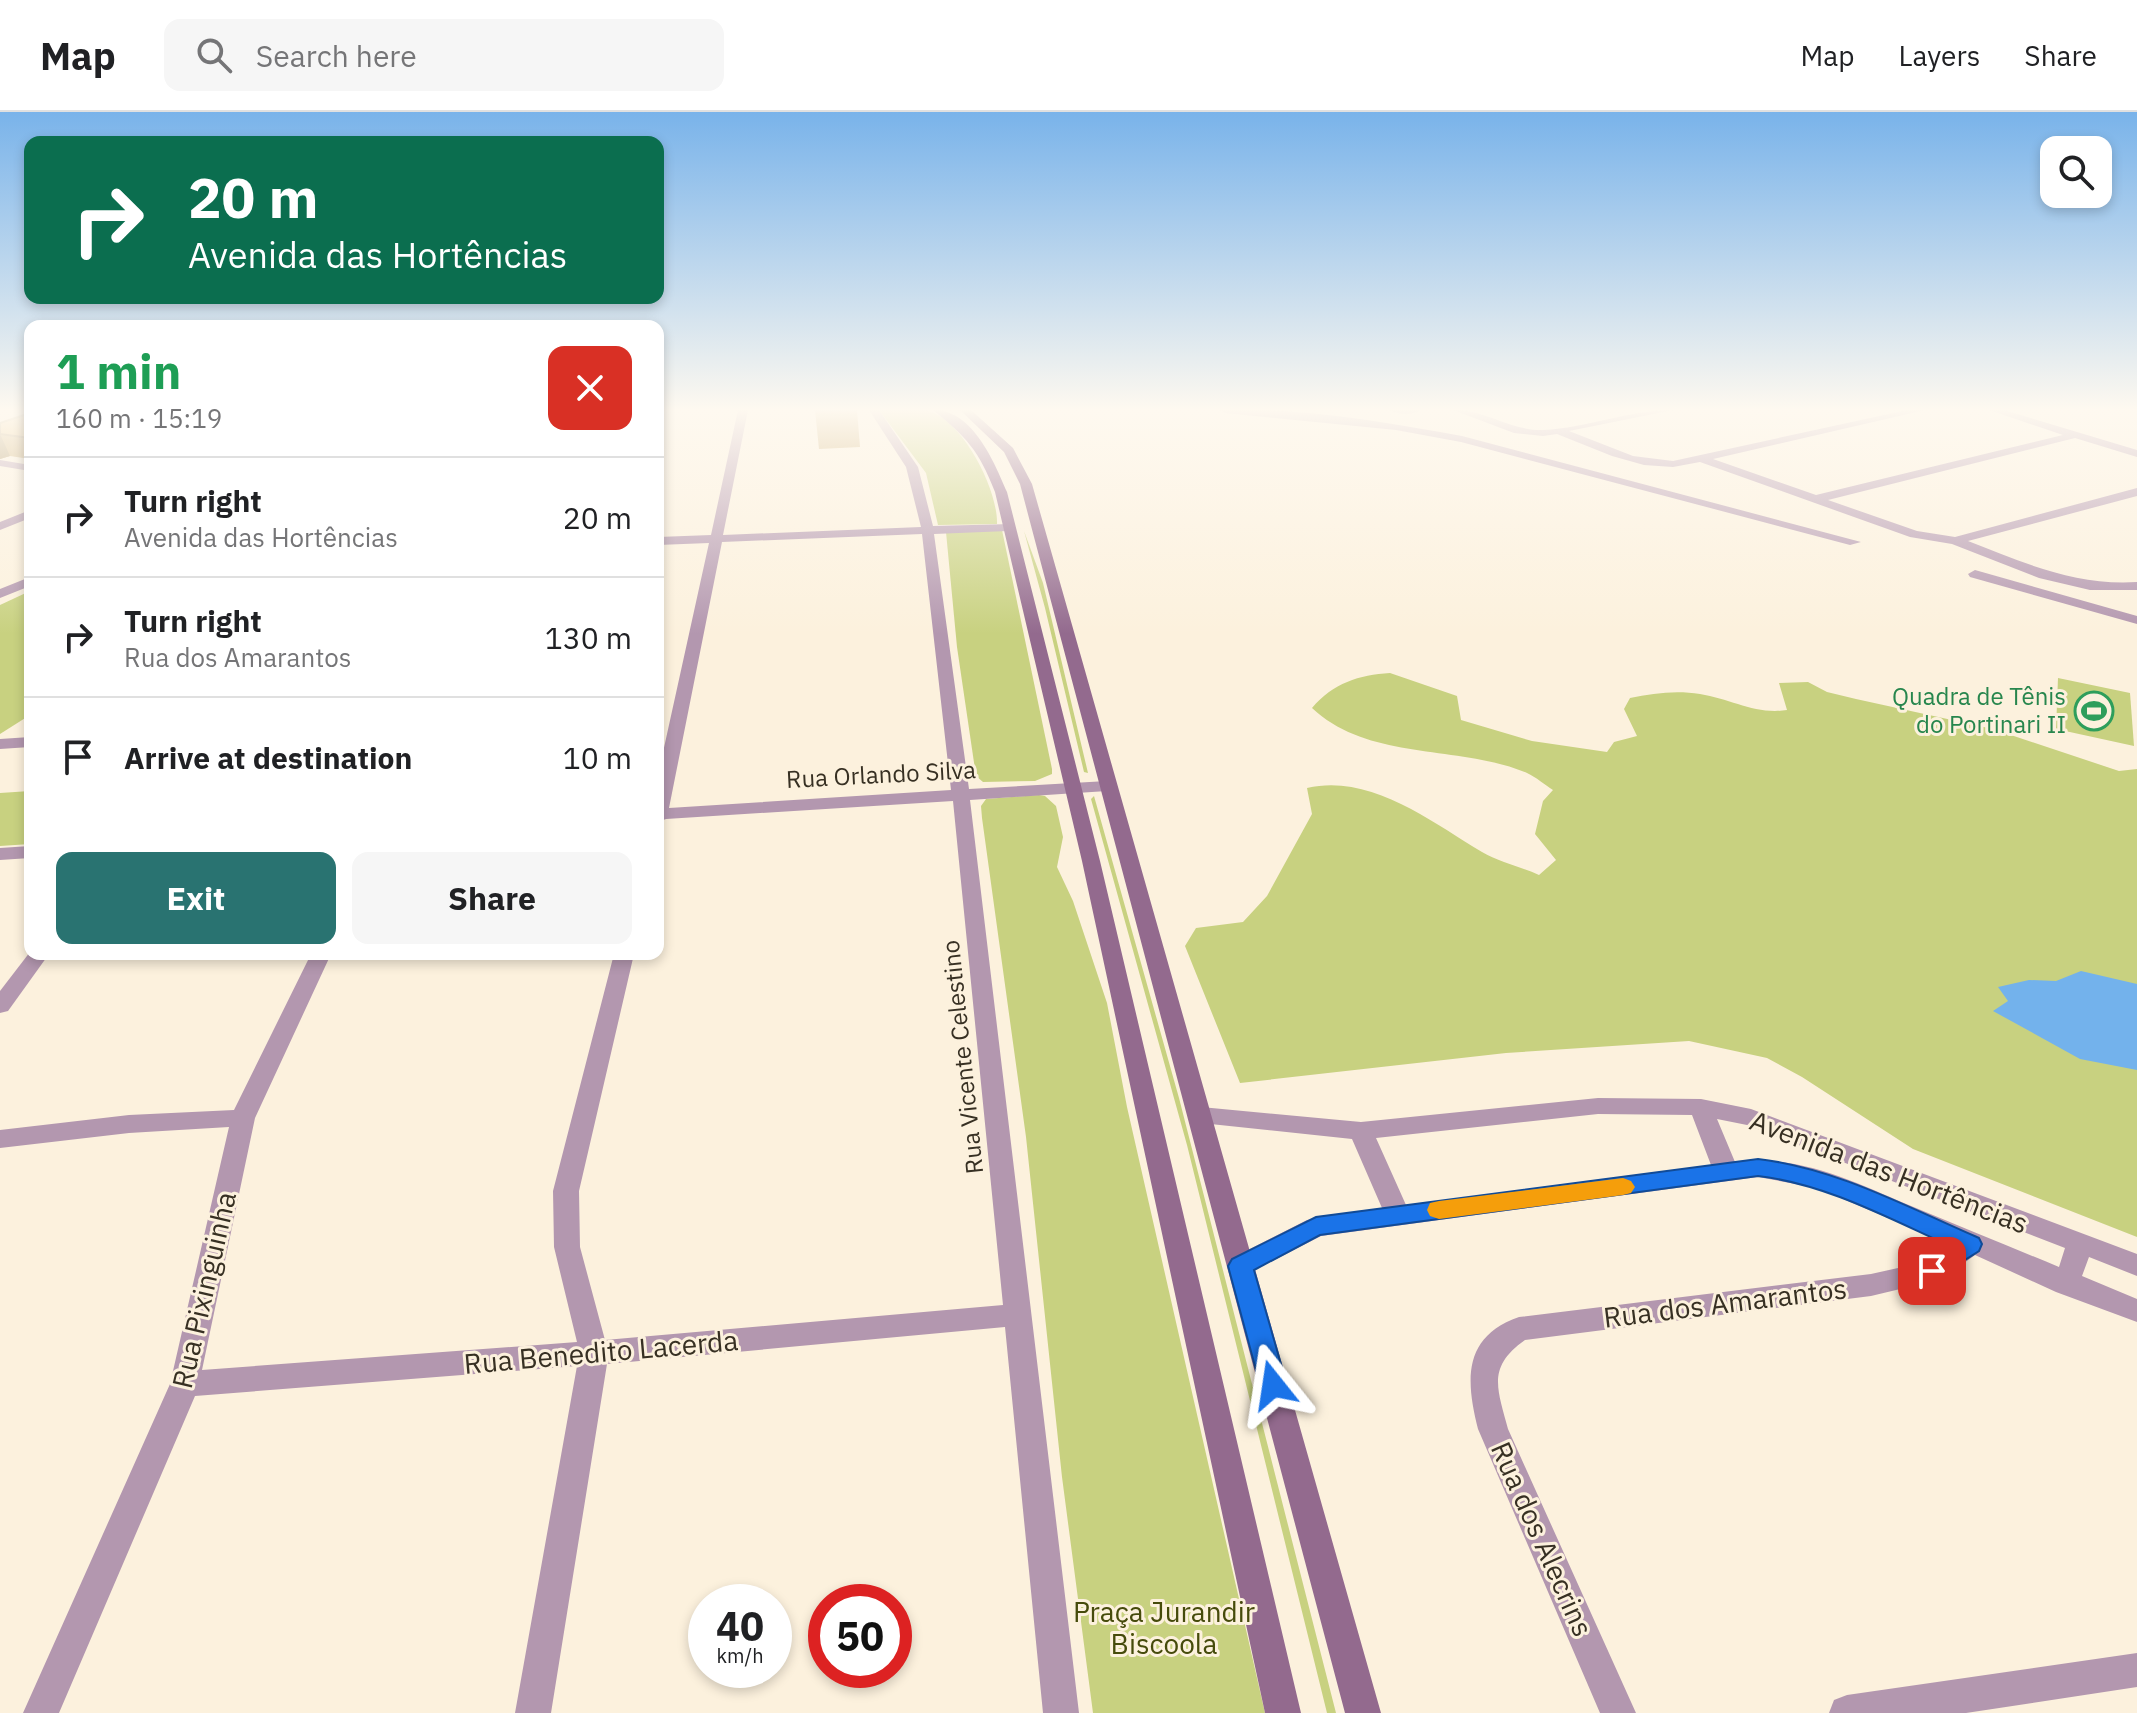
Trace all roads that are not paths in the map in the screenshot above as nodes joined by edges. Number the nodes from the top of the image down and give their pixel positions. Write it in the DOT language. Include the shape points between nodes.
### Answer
graph roads {
  1 [pos="726,485"];
  2 [pos="920,485"];
  3 [pos="997,485"];
  4 [pos="1025,485"];
  5 [pos="1636,485"];
  6 [pos="1776,485"];
  7 [pos="1874,485"];
  8 [pos="2137,492"];
  9 [pos="1816,499"];
  10 [pos="24,516"];
  11 [pos="0,526"];
  12 [pos="1008,527"];
  13 [pos="928,529"];
  14 [pos="714,538"];
  15 [pos="664,541"];
  16 [pos="1955,541"];
  17 [pos="1855,542"];
  18 [pos="1975,574"];
  19 [pos="24,584"];
  20 [pos="2137,586"];
  21 [pos="0,594"];
  22 [pos="2137,620"];
  23 [pos="24,742"];
  24 [pos="0,744"];
  25 [pos="664,785"];
  26 [pos="1107,786"];
  27 [pos="1074,789"];
  28 [pos="961,796"];
  29 [pos="664,815"];
  30 [pos="24,852"];
  31 [pos="0,854"];
  32 [pos="32,960"];
  33 [pos="318,960"];
  34 [pos="623,960"];
  35 [pos="10,979"];
  36 [pos="0,1006"];
  37 [pos="1701,1107"];
  38 [pos="1201,1115"];
  39 [pos="243,1118"];
  40 [pos="1361,1131"];
  41 [pos="0,1139"];
  42 [pos="1726,1172"];
  43 [pos="1398,1215"];
  44 [pos="1970,1244"];
  45 [pos="2080,1244"];
  46 [pos="2137,1265"];
  47 [pos="1241,1266"];
  48 [pos="2066,1284"];
  49 [pos="2137,1311"];
  50 [pos="1017,1315"];
  51 [pos="594,1353"];
  52 [pos="1485,1362"];
  53 [pos="185,1384"];
  54 [pos="2137,1670"];
  55 [pos="41,1713"];
  56 [pos="533,1713"];
  57 [pos="1061,1713"];
  58 [pos="1283,1713"];
  59 [pos="1363,1713"];
  60 [pos="1618,1713"];
  61 [pos="1847,1713"];
  1 -- 14 [label="street"];
  2 -- 13 [label="street, Rua Vicente Celestino"];
  3 -- 12 [label="main road"];
  4 -- 26 [label="main road"];
  5 -- 17 [label="street"];
  6 -- 9 [label="street"];
  7 -- 9 [label="street"];
  8 -- 16 [label="street"];
  9 -- 16 [label="street" via="1914,534"];
  10 -- 11 [label="street"];
  12 -- 13 [label="street"];
  12 -- 27 [label="main road"];
  13 -- 14 [label="street"];
  13 -- 28 [label="street, Rua Vicente Celestino"];
  14 -- 15 [label="street"];
  14 -- 25 [label="street"];
  16 -- 20 [label="street" via="2072,583 2112,590"];
  18 -- 22 [label="street"];
  19 -- 21 [label="street"];
  23 -- 24 [label="street"];
  26 -- 27 [label="street, Rua Orlando Silva"];
  26 -- 38 [label="main road"];
  27 -- 28 [label="street, Rua Orlando Silva"];
  27 -- 58 [label="main road"];
  28 -- 29 [label="street, Rua Orlando Silva"];
  28 -- 50 [label="street, Rua Vicente Celestino"];
  30 -- 31 [label="street"];
  32 -- 35 [label="street"];
  33 -- 39 [label="street, Rua Pixinguinha"];
  34 -- 51 [label="street" via="566,1191 567,1247"];
  35 -- 36 [label="street"];
  37 -- 40 [label="street, Avenida das Hortências" via="1598,1106"];
  37 -- 42 [label="street"];
  37 -- 45 [label="street, Avenida das Hortências" via="1751,1117"];
  38 -- 40 [label="street, Avenida das Hortências"];
  38 -- 47 [label="main road"];
  39 -- 41 [label="street"];
  39 -- 53 [label="street, Rua Pixinguinha"];
  40 -- 43 [label="street"];
  42 -- 43 [label="street, Avenida das Hortências"];
  42 -- 44 [label="street, Avenida das Hortências" via="1793,1172"];
  43 -- 47 [label="street, Avenida das Hortências" via="1316,1227"];
  44 -- 48 [label="street, Avenida das Hortências"];
  44 -- 52 [label="street, Rua dos Amarantos" via="1932,1271 1871,1285 1519,1329 1495,1344"];
  45 -- 46 [label="street, Avenida das Hortências"];
  45 -- 48 [label="street"];
  47 -- 59 [label="main road"];
  48 -- 49 [label="street, Avenida das Hortências"];
  50 -- 51 [label="street, Rua Benedito Lacerda"];
  50 -- 57 [label="street, Rua Vicente Celestino"];
  51 -- 53 [label="street, Rua Benedito Lacerda"];
  51 -- 56 [label="street"];
  52 -- 60 [label="street, Rua dos Alecrins" via="1482,1386 1493,1429"];
  53 -- 55 [label="street, Rua Pixinguinha"];
  54 -- 61 [label="street"];
}
